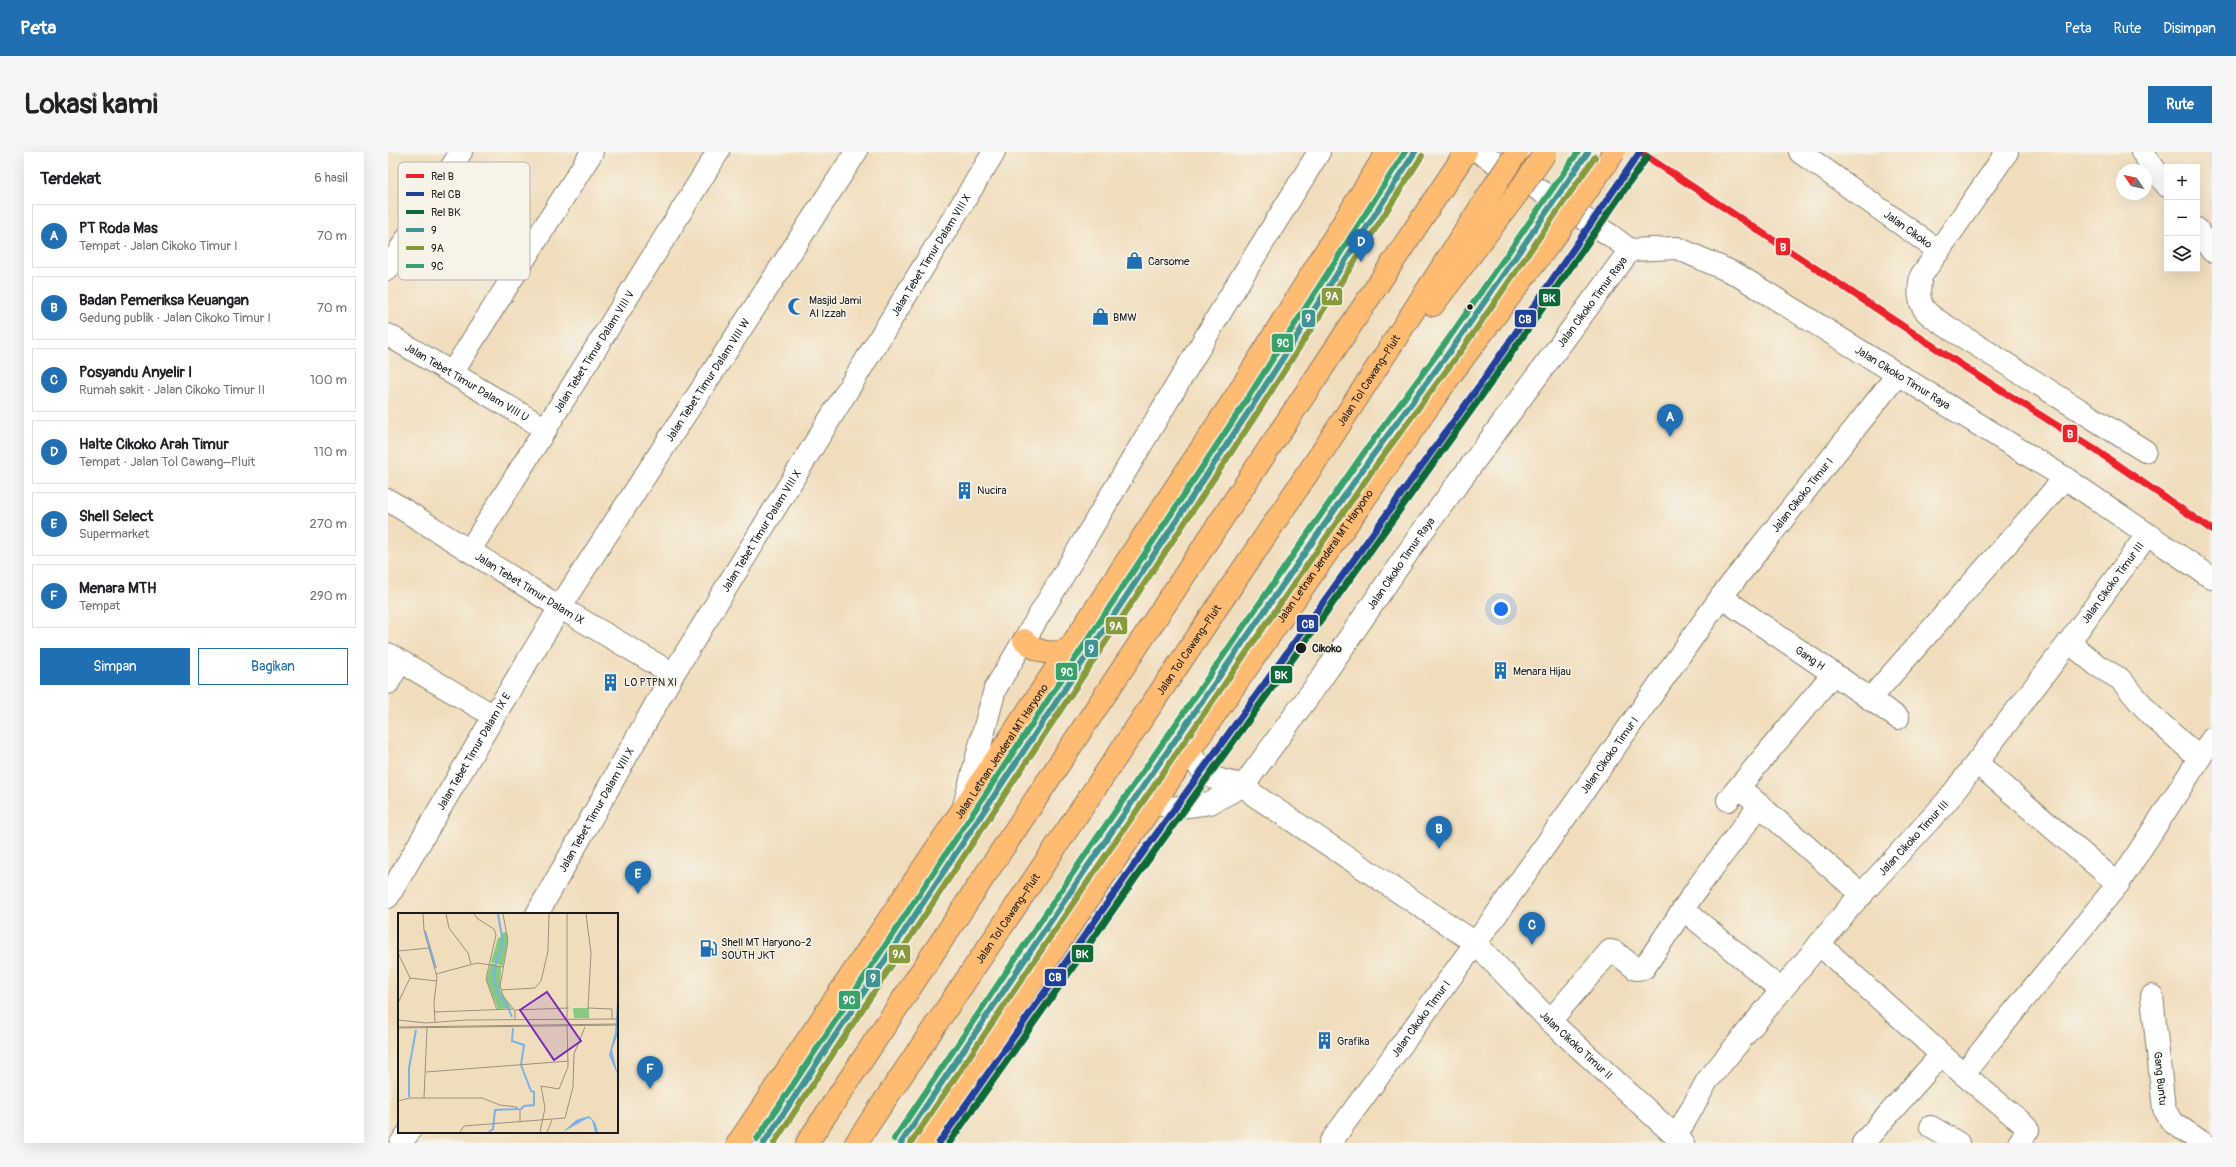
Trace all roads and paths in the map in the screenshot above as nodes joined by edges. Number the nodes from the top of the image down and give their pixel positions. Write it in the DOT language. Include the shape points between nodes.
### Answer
graph roads {
  1 [pos="462,152"];
  2 [pos="592,152"];
  3 [pos="718,152"];
  4 [pos="856,152"];
  5 [pos="994,152"];
  6 [pos="1319,152"];
  7 [pos="1387,152"];
  8 [pos="1479,152"];
  9 [pos="1517,152"];
  10 [pos="1546,152"];
  11 [pos="1614,152"];
  12 [pos="1800,152"];
  13 [pos="2007,152"];
  14 [pos="2142,152"];
  15 [pos="1462,158"];
  16 [pos="456,162"];
  17 [pos="2164,182"];
  18 [pos="2200,233"];
  19 [pos="530,250"];
  20 [pos="1630,250"];
  21 [pos="1939,251"];
  22 [pos="2212,251"];
  23 [pos="398,253"];
  24 [pos="388,269"];
  25 [pos="511,280"];
  26 [pos="388,335"];
  27 [pos="452,373"];
  28 [pos="1898,374"];
  29 [pos="546,429"];
  30 [pos="1324,449"];
  31 [pos="2145,451"];
  32 [pos="2065,478"];
  33 [pos="388,500"];
  34 [pos="2147,535"];
  35 [pos="470,550"];
  36 [pos="2212,578"];
  37 [pos="1721,598"];
  38 [pos="561,608"];
  39 [pos="1024,640"];
  40 [pos="2069,642"];
  41 [pos="1068,650"];
  42 [pos="394,658"];
  43 [pos="673,674"];
  44 [pos="1833,674"];
  45 [pos="388,683"];
  46 [pos="1870,699"];
  47 [pos="494,716"];
  48 [pos="1898,718"];
  49 [pos="2212,739"];
  50 [pos="1190,750"];
  51 [pos="2199,758"];
  52 [pos="1977,763"];
  53 [pos="1244,786"];
  54 [pos="1155,803"];
  55 [pos="1760,805"];
  56 [pos="963,809"];
  57 [pos="2118,884"];
  58 [pos="1862,894"];
  59 [pos="388,897"];
  60 [pos="1683,909"];
  61 [pos="538,913"];
  62 [pos="1474,942"];
  63 [pos="1819,944"];
  64 [pos="1781,990"];
  65 [pos="2152,996"];
  66 [pos="1550,1021"];
  67 [pos="1941,1054"];
  68 [pos="1963,1074"];
  69 [pos="1931,1127"];
  70 [pos="408,1133"];
  71 [pos="1680,1140"];
  72 [pos="401,1143"];
  73 [pos="738,1143"];
  74 [pos="807,1143"];
  75 [pos="856,1143"];
  76 [pos="922,1143"];
  77 [pos="1330,1143"];
  78 [pos="1863,1143"];
  79 [pos="1958,1143"];
  80 [pos="2019,1143"];
  81 [pos="2203,1143"];
  1 -- 16 [label="street"];
  2 -- 19 [label="street"];
  3 -- 29 [label="street, Jalan Tebet Timur Dalam VIII V"];
  4 -- 38 [label="street, Jalan Tebet Timur Dalam VIII W"];
  5 -- 43 [label="street, Jalan Tebet Timur Dalam VIII X"];
  6 -- 39 [label="street"];
  7 -- 41 [label="highway, Jalan Letnan Jenderal MT Haryono" via="1238,393"];
  8 -- 20 [label="street"];
  9 -- 30 [label="highway, Jalan Tol Cawang–Pluit, bridge"];
  10 -- 30 [label="highway, bridge"];
  11 -- 50 [label="highway, Jalan Letnan Jenderal MT Haryono, bridge" via="1559,231 1452,373"];
  12 -- 21 [label="street, Jalan Cikoko"];
  13 -- 21 [label="street, Jalan Cikoko"];
  14 -- 17 [label="street"];
  15 -- 74 [label="highway"];
  18 -- 22 [label="street"];
  20 -- 28 [label="street, Jalan Cikoko Timur Raya" via="1677,248 1736,274"];
  20 -- 53 [label="street, Jalan Cikoko Timur Raya" via="1422,532"];
  21 -- 31 [label="street" via="1921,276 1918,292 1919,302 1924,311"];
  23 -- 24 [label="street"];
  25 -- 27 [label="street"];
  26 -- 27 [label="street, Jalan Tebet Timur Dalam VIII U"];
  27 -- 29 [label="street, Jalan Tebet Timur Dalam VIII U"];
  28 -- 32 [label="street, Jalan Cikoko Timur Raya"];
  28 -- 37 [label="street, Jalan Cikoko Timur I"];
  29 -- 35 [label="street, Jalan Tebet Timur Dalam VIII V"];
  30 -- 75 [label="highway, Jalan Tol Cawang–Pluit"];
  32 -- 34 [label="street, Jalan Cikoko Timur Raya"];
  32 -- 46 [label="street"];
  33 -- 35 [label="street, Jalan Tebet Timur Dalam IX"];
  34 -- 36 [label="street, Jalan Cikoko Timur Raya"];
  34 -- 40 [label="street, Jalan Cikoko Timur III"];
  35 -- 38 [label="street, Jalan Tebet Timur Dalam IX"];
  37 -- 44 [label="street, Gang H"];
  37 -- 62 [label="street, Jalan Cikoko Timur I"];
  38 -- 43 [label="street, Jalan Tebet Timur Dalam IX"];
  38 -- 47 [label="street, Jalan Tebet Timur Dalam IX E"];
  39 -- 41 [label="highway" via="1033,648 1049,654"];
  39 -- 56 [label="street" via="995,689"];
  40 -- 51 [label="street" via="2098,666 2120,679 2151,715"];
  40 -- 52 [label="street, Jalan Cikoko Timur III"];
  41 -- 56 [label="highway, Jalan Letnan Jenderal MT Haryono"];
  42 -- 45 [label="street"];
  42 -- 47 [label="street"];
  43 -- 61 [label="street, Jalan Tebet Timur Dalam VIII X"];
  44 -- 46 [label="street, Gang H"];
  44 -- 55 [label="street" via="1734,794"];
  46 -- 48 [label="street, Gang H"];
  47 -- 59 [label="street, Jalan Tebet Timur Dalam IX E"];
  49 -- 51 [label="street"];
  50 -- 53 [label="street" via="1195,762 1206,775 1221,782"];
  50 -- 54 [label="highway, Jalan Letnan Jenderal MT Haryono"];
  51 -- 57 [label="street"];
  52 -- 57 [label="street"];
  52 -- 58 [label="street, Jalan Cikoko Timur III" via="1947,801"];
  53 -- 54 [label="street, Jalan Cikoko Timur Raya" via="1210,803 1174,808"];
  53 -- 62 [label="street, Jalan Cikoko Timur II"];
  54 -- 76 [label="highway, Jalan Letnan Jenderal MT Haryono"];
  55 -- 58 [label="street"];
  55 -- 60 [label="street"];
  56 -- 73 [label="highway, Jalan Letnan Jenderal MT Haryono"];
  57 -- 68 [label="street"];
  58 -- 63 [label="street, Jalan Cikoko Timur III"];
  60 -- 64 [label="street"];
  60 -- 66 [label="street" via="1644,968 1636,970 1615,952 1610,951"];
  62 -- 66 [label="street, Jalan Cikoko Timur II"];
  62 -- 77 [label="street, Jalan Cikoko Timur I"];
  63 -- 64 [label="street, Jalan Cikoko Timur III"];
  63 -- 67 [label="street"];
  64 -- 71 [label="street, Jalan Cikoko Timur III" via="1707,1082"];
  65 -- 81 [label="street, Gang Buntu" via="2164,1109 2172,1122"];
  66 -- 71 [label="street, Jalan Cikoko Timur II"];
  67 -- 68 [label="street"];
  67 -- 78 [label="street"];
  68 -- 80 [label="street" via="2026,1126 2028,1130"];
  69 -- 79 [label="street"];
  70 -- 72 [label="street"];
}
